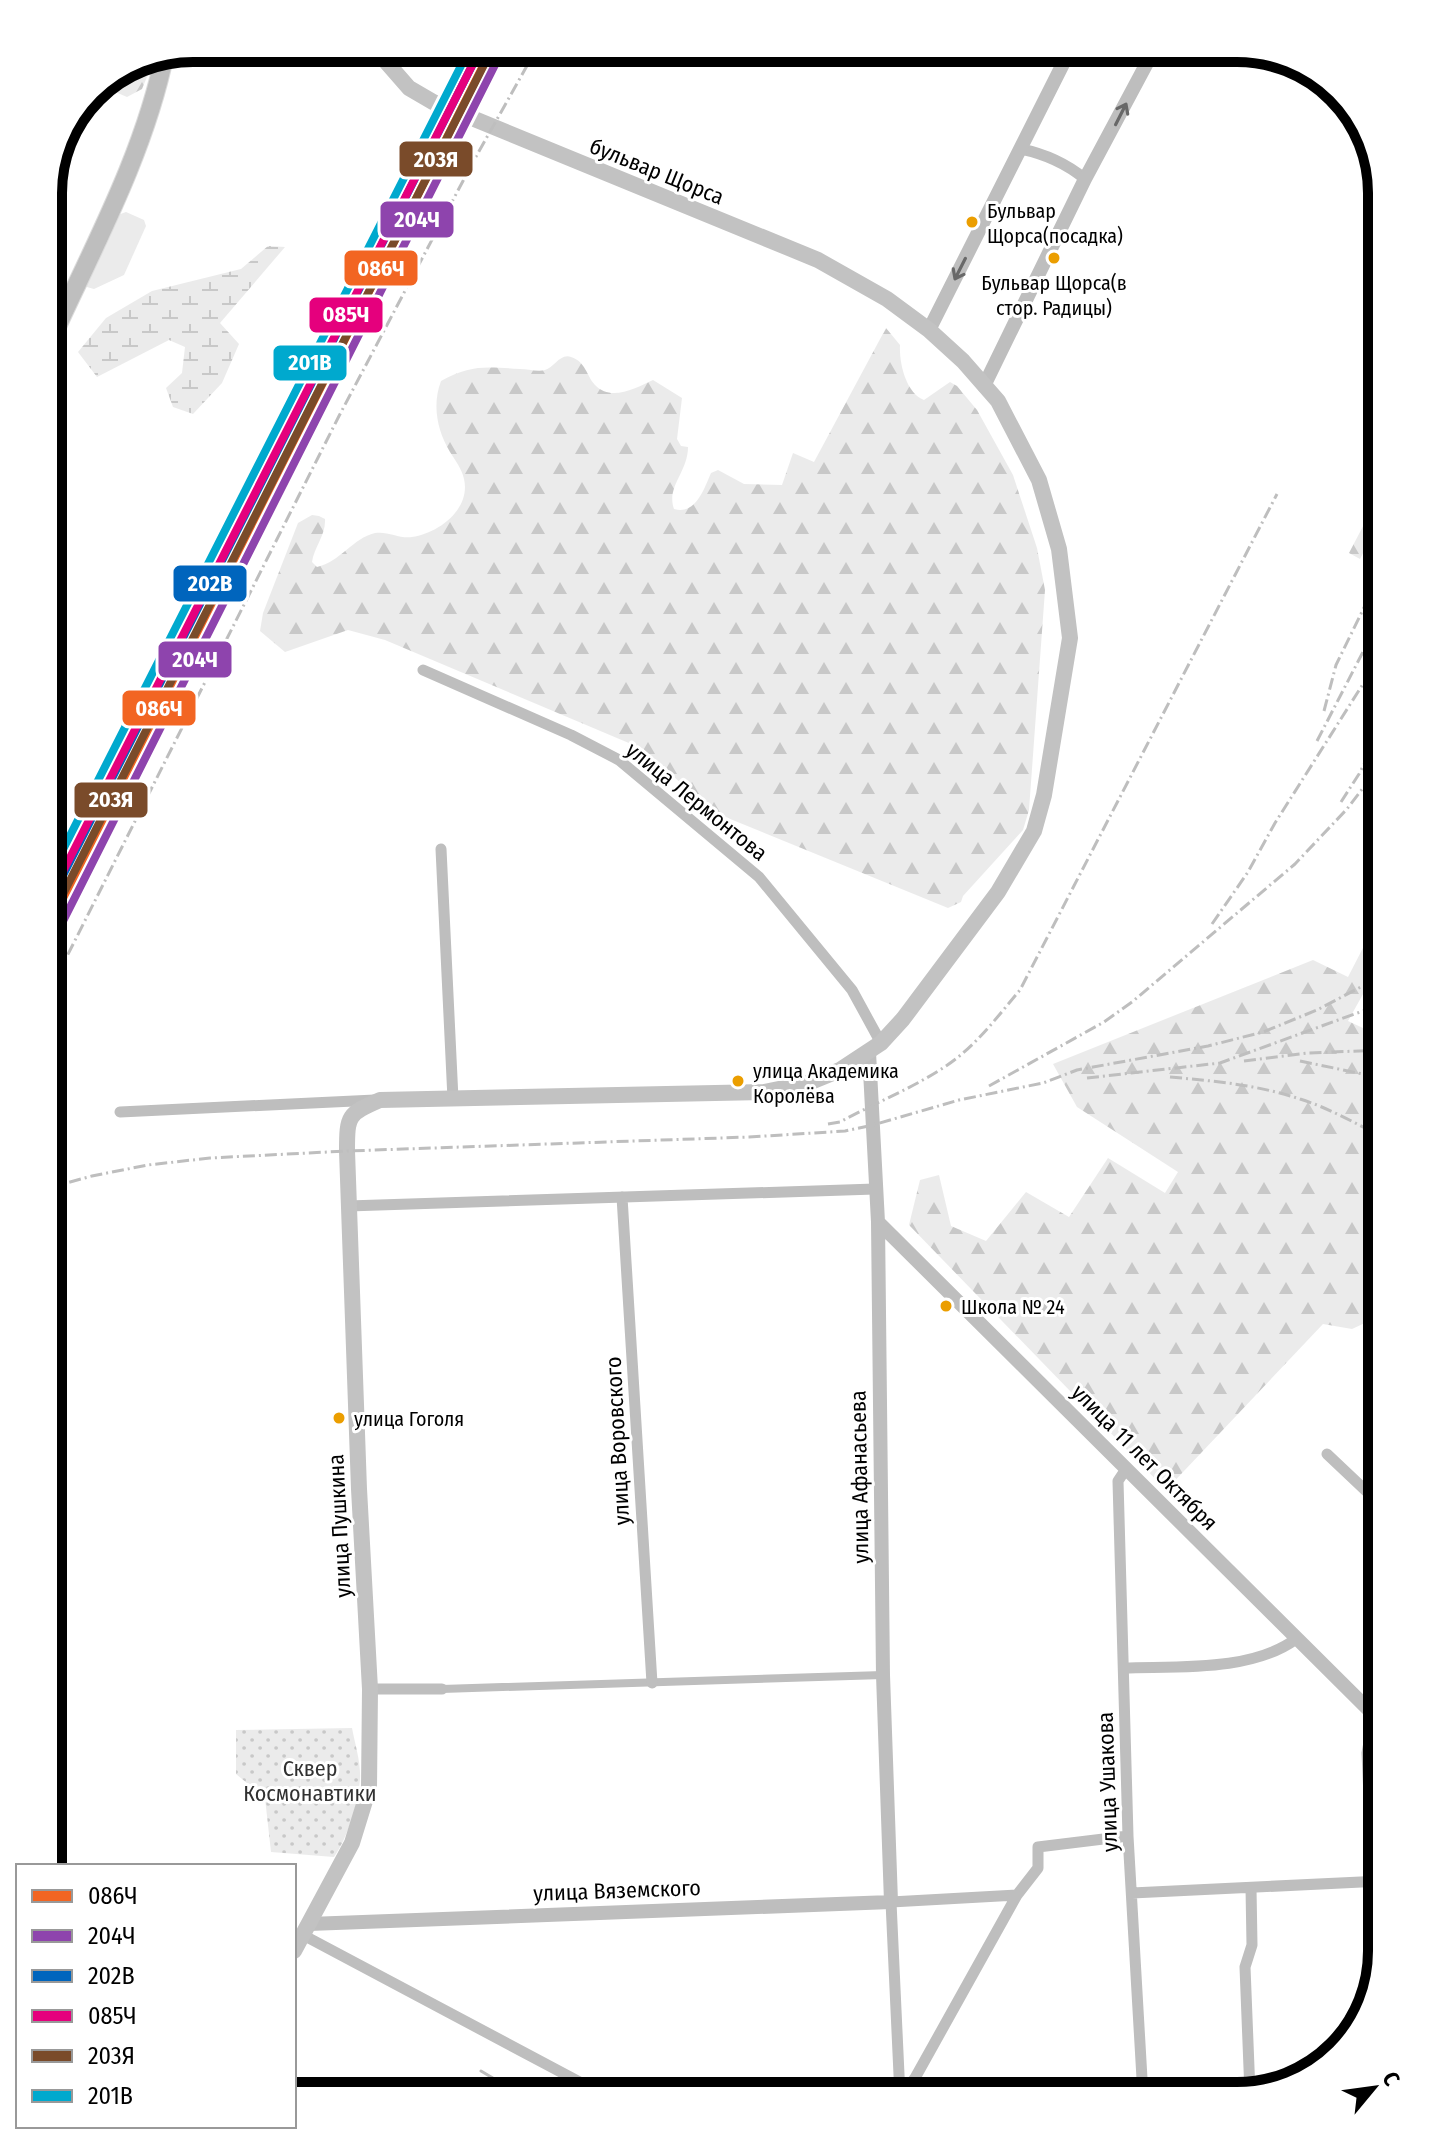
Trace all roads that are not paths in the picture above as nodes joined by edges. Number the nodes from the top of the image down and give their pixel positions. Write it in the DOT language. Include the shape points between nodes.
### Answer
graph roads {
  1 [pos="386,62"];
  2 [pos="1064,62"];
  3 [pos="1148,62"];
  4 [pos="162,66"];
  5 [pos="1021,149"];
  6 [pos="1085,179"];
  7 [pos="62,315"];
  8 [pos="929,330"];
  9 [pos="984,386"];
  10 [pos="423,670"];
  11 [pos="441,849"];
  12 [pos="875,1048"];
  13 [pos="453,1099"];
  14 [pos="380,1100"];
  15 [pos="326,1101"];
  16 [pos="120,1112"];
  17 [pos="348,1124"];
  18 [pos="875,1189"];
  19 [pos="622,1197"];
  20 [pos="348,1206"];
  21 [pos="878,1222"];
  22 [pos="1327,1454"];
  23 [pos="1126,1469"];
  24 [pos="1368,1493"];
  25 [pos="1296,1639"];
  26 [pos="1124,1668"];
  27 [pos="883,1675"];
  28 [pos="652,1683"];
  29 [pos="370,1689"];
  30 [pos="442,1689"];
  31 [pos="1368,1705"];
  32 [pos="1128,1836"];
  33 [pos="1368,1882"];
  34 [pos="1251,1888"];
  35 [pos="1132,1893"];
  36 [pos="1017,1895"];
  37 [pos="891,1902"];
  38 [pos="306,1930"];
  39 [pos="296,1948"];
  40 [pos="1250,2081"];
  41 [pos="581,2082"];
  42 [pos="899,2082"];
  43 [pos="912,2082"];
  44 [pos="1142,2082"];
  1 -- 8 [label="main road, бульвар Щорса" via="409,88 433,102 818,260"];
  2 -- 5 [label="street"];
  6 -- 3 [label="street, one-way"];
  4 -- 7 [label="main road" via="124,179"];
  5 -- 6 [label="street" via="1072,168"];
  5 -- 8 [label="street, one-way"];
  6 -- 9 [label="street"];
  8 -- 9 [label="main road, бульвар Щорса"];
  9 -- 12 [label="main road" via="998,401 1035,469 1059,549 1070,638 1061,702 1044,795 1020,858 903,1019"];
  10 -- 12 [label="street, улица Лермонтова" via="619,760 759,877 852,990"];
  11 -- 13 [label="street"];
  12 -- 13 [label="main road" via="808,1083 764,1092"];
  12 -- 18 [label="street, улица Афанасьева"];
  13 -- 14 [label="main road"];
  14 -- 15 [label="street"];
  14 -- 17 [label="main road" via="355,1111"];
  15 -- 16 [label="street"];
  15 -- 17 [label="street"];
  17 -- 20 [label="main road, улица Пушкина"];
  18 -- 19 [label="street"];
  18 -- 21 [label="street, улица Афанасьева"];
  19 -- 20 [label="street"];
  19 -- 28 [label="street, улица Воровского"];
  20 -- 29 [label="main road, улица Пушкина"];
  21 -- 23 [label="street, улица 11 лет Октября"];
  21 -- 27 [label="street, улица Афанасьева"];
  22 -- 24 [label="street"];
  23 -- 25 [label="street, улица 11 лет Октября"];
  23 -- 26 [label="street, улица Ушакова" via="1118,1481"];
  25 -- 26 [label="street" via="1261,1657 1201,1666"];
  25 -- 31 [label="street, улица 11 лет Октября"];
  26 -- 32 [label="street, улица Ушакова"];
  27 -- 28 [label="street"];
  27 -- 37 [label="street, улица Афанасьева"];
  28 -- 30 [label="street"];
  29 -- 30 [label="street"];
  29 -- 38 [label="main road, улица Пушкина" via="369,1788 352,1843"];
  32 -- 35 [label="street, улица Ушакова"];
  32 -- 36 [label="street" via="1038,1847 1038,1868"];
  33 -- 34 [label="street"];
  34 -- 35 [label="street"];
  34 -- 40 [label="street" via="1252,1945 1245,1967"];
  35 -- 44 [label="street, улица Ушакова"];
  36 -- 37 [label="street, улица Вяземского"];
  36 -- 43 [label="street"];
  37 -- 38 [label="street, улица Вяземского"];
  37 -- 42 [label="street"];
  38 -- 39 [label="main road, улица Пушкина"];
  38 -- 41 [label="street"];
}
